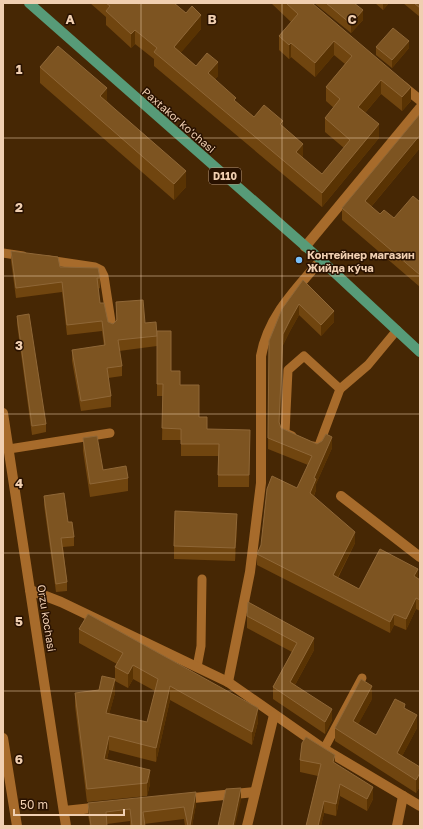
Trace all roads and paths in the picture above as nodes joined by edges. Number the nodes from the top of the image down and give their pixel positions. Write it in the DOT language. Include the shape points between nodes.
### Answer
graph roads {
  1 [pos="29,3"];
  2 [pos="390,75"];
  3 [pos="420,100"];
  4 [pos="420,108"];
  5 [pos="305,247"];
  6 [pos="3,253"];
  7 [pos="321,260"];
  8 [pos="112,328"];
  9 [pos="397,330"];
  10 [pos="420,352"];
  11 [pos="340,389"];
  12 [pos="3,413"];
  13 [pos="110,433"];
  14 [pos="9,449"];
  15 [pos="341,496"];
  16 [pos="420,557"];
  17 [pos="202,579"];
  18 [pos="30,590"];
  19 [pos="197,666"];
  20 [pos="362,678"];
  21 [pos="228,682"];
  22 [pos="274,715"];
  23 [pos="3,738"];
  24 [pos="324,749"];
  25 [pos="254,792"];
  26 [pos="403,796"];
  27 [pos="175,800"];
  28 [pos="112,806"];
  29 [pos="420,806"];
  30 [pos="64,811"];
  31 [pos="17,826"];
  32 [pos="66,826"];
  33 [pos="247,826"];
  34 [pos="397,826"];
  1 -- 5 [label="main road, Paxtakor koʻchasi / D110"];
  2 -- 3 [label="street"];
  4 -- 5 [label="street"];
  5 -- 7 [label="main road, Paxtakor koʻchasi / D110"];
  6 -- 8 [label="lane" via="101,270"];
  7 -- 9 [label="main road, Paxtakor koʻchasi / D110"];
  7 -- 21 [label="street" via="292,292 274,317 262,346 261,483 250,572"];
  9 -- 10 [label="main road, Paxtakor koʻchasi / D110"];
  9 -- 11 [label="lane" via="368,365"];
  11 -- 11 [label="lane" via="304,356 288,370 285,433 318,448"];
  12 -- 14 [label="street, Orzu kochasi"];
  13 -- 14 [label="lane"];
  14 -- 18 [label="street, Orzu kochasi"];
  15 -- 16 [label="street"];
  17 -- 19 [label="lane" via="201,646"];
  18 -- 19 [label="street"];
  18 -- 30 [label="street, Orzu kochasi"];
  19 -- 21 [label="street"];
  20 -- 24 [label="lane"];
  21 -- 22 [label="street"];
  22 -- 24 [label="street"];
  22 -- 25 [label="street"];
  23 -- 31 [label="street"];
  24 -- 26 [label="street"];
  25 -- 27 [label="street"];
  25 -- 33 [label="street"];
  26 -- 29 [label="street"];
  26 -- 34 [label="street"];
  28 -- 30 [label="street"];
  30 -- 32 [label="street, Orzu kochasi"];
}
